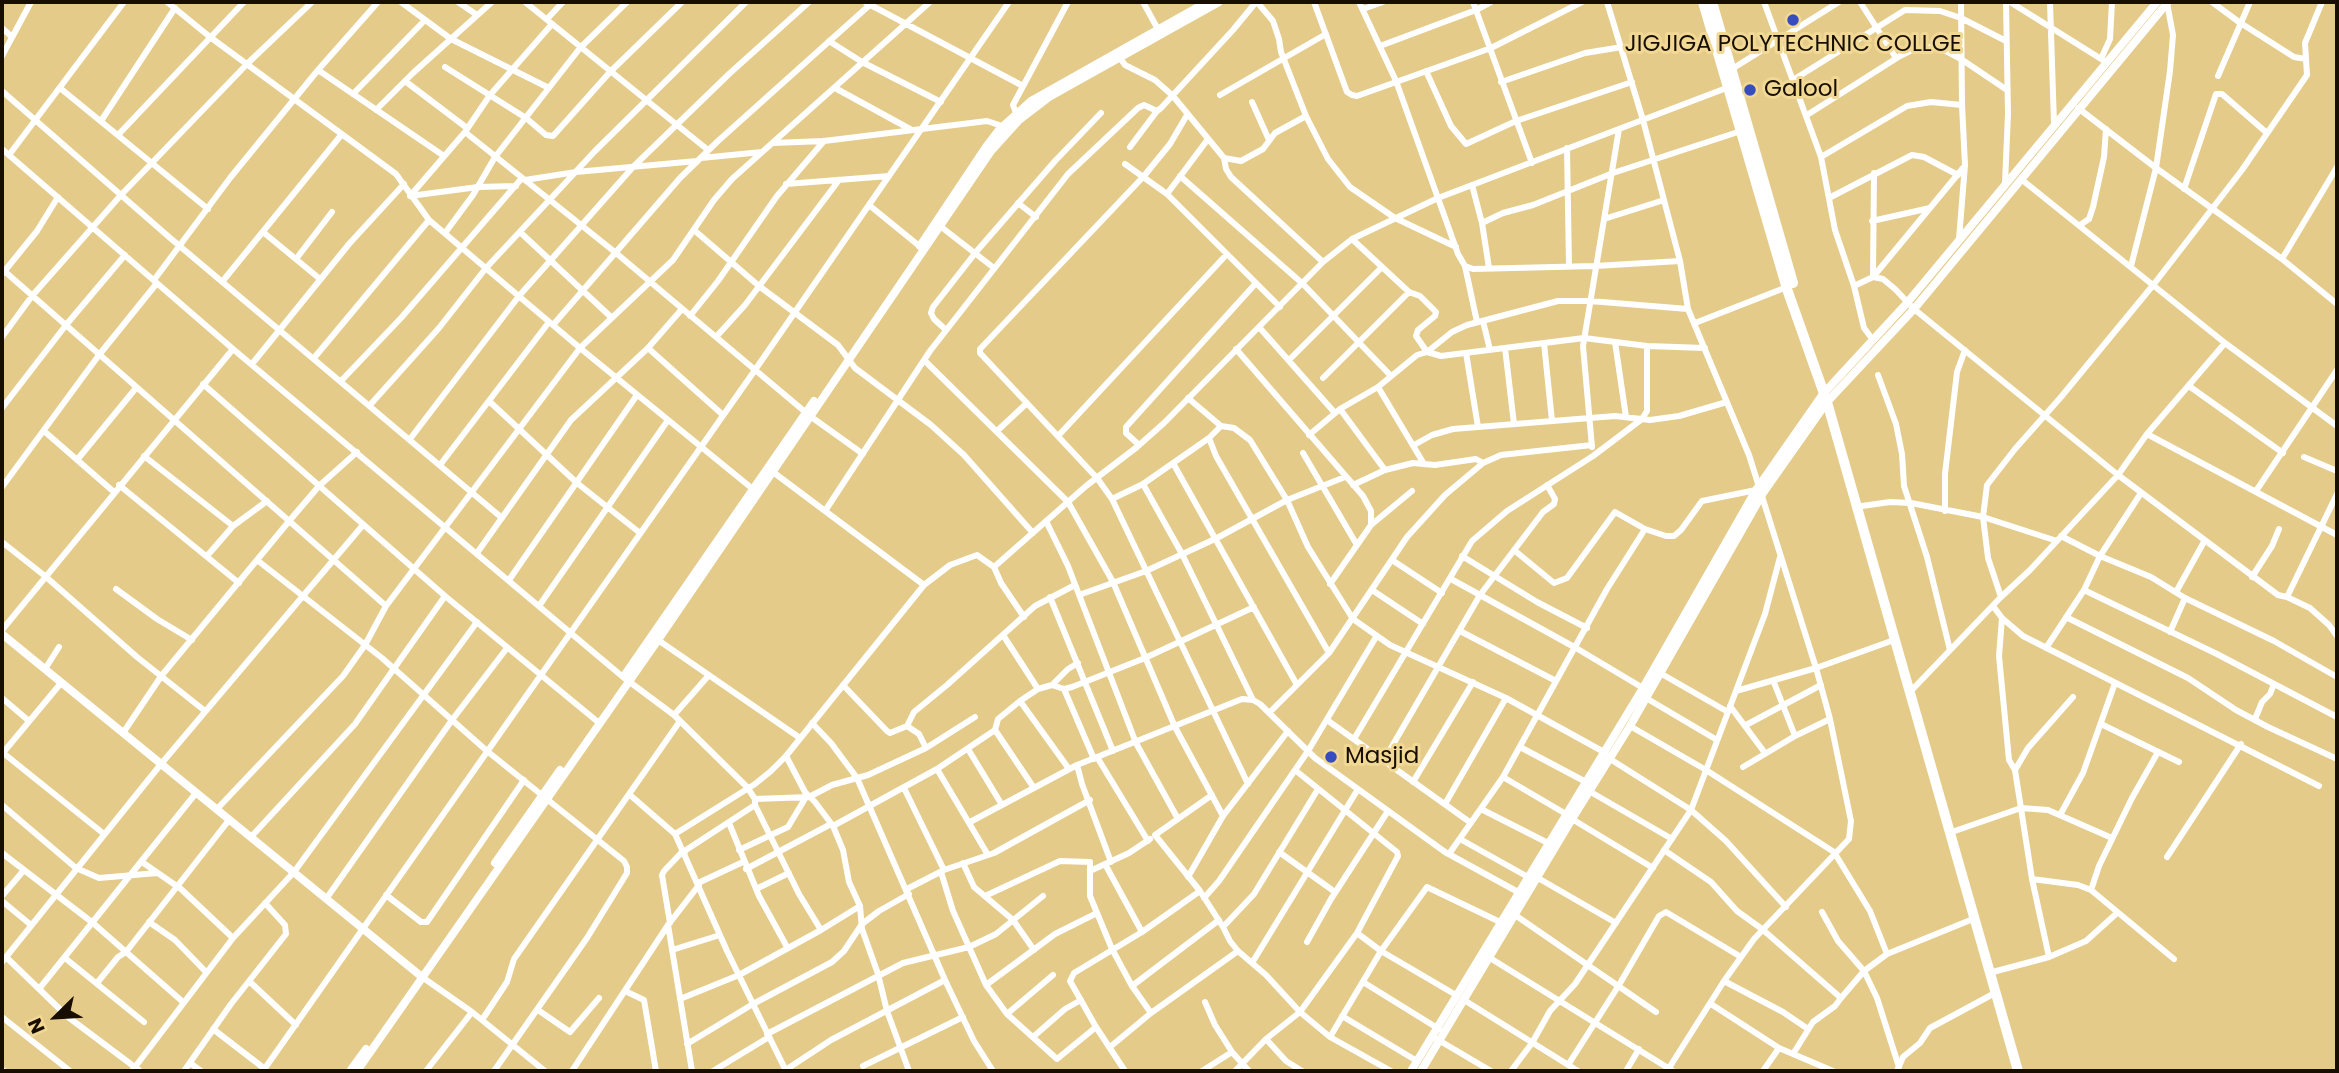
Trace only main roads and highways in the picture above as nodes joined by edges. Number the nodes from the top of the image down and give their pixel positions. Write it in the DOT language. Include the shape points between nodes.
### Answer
graph roads {
  1 [pos="1204,2"];
  2 [pos="1219,2"];
  3 [pos="1703,2"];
  4 [pos="1712,2"];
  5 [pos="2157,2"];
  6 [pos="2168,3"];
  7 [pos="1159,32"];
  8 [pos="1017,117"];
  9 [pos="1006,128"];
  10 [pos="922,248"];
  11 [pos="1910,306"];
  12 [pos="1802,328"];
  13 [pos="1825,398"];
  14 [pos="808,414"];
  15 [pos="1760,489"];
  16 [pos="2,632"];
  17 [pos="625,679"];
  18 [pos="1607,755"];
  19 [pos="1569,816"];
  20 [pos="420,976"];
  21 [pos="1460,997"];
  22 [pos="1438,1034"];
  23 [pos="350,1071"];
  24 [pos="356,1071"];
  25 [pos="1411,1071"];
  26 [pos="1421,1071"];
  27 [pos="2018,1071"];
  1 -- 7 [label="main road"];
  2 -- 7 [label="main road"];
  3 -- 12 [label="highway"];
  4 -- 12 [label="highway"];
  5 -- 11 [label="main road" via="2103,60"];
  6 -- 11 [label="main road"];
  7 -- 8 [label="main road"];
  7 -- 8 [label="main road" via="1046,92"];
  8 -- 9 [label="main road"];
  9 -- 10 [label="main road"];
  9 -- 10 [label="main road" via="986,147"];
  10 -- 14 [label="main road"];
  11 -- 13 [label="main road"];
  11 -- 13 [label="main road" via="1873,340"];
  12 -- 13 [label="highway"];
  13 -- 15 [label="main road"];
  13 -- 27 [label="highway"];
  14 -- 17 [label="main road"];
  14 -- 17 [label="main road" via="657,640"];
  15 -- 18 [label="main road"];
  15 -- 18 [label="main road" via="1630,726"];
  16 -- 20 [label="main road"];
  17 -- 20 [label="main road"];
  18 -- 19 [label="main road" via="1586,782"];
  18 -- 19 [label="main road" via="1589,791"];
  19 -- 21 [label="main road" via="1518,892"];
  19 -- 21 [label="main road" via="1490,958"];
  20 -- 23 [label="main road"];
  20 -- 24 [label="main road"];
  21 -- 22 [label="main road"];
  22 -- 25 [label="main road"];
  22 -- 26 [label="main road"];
}
